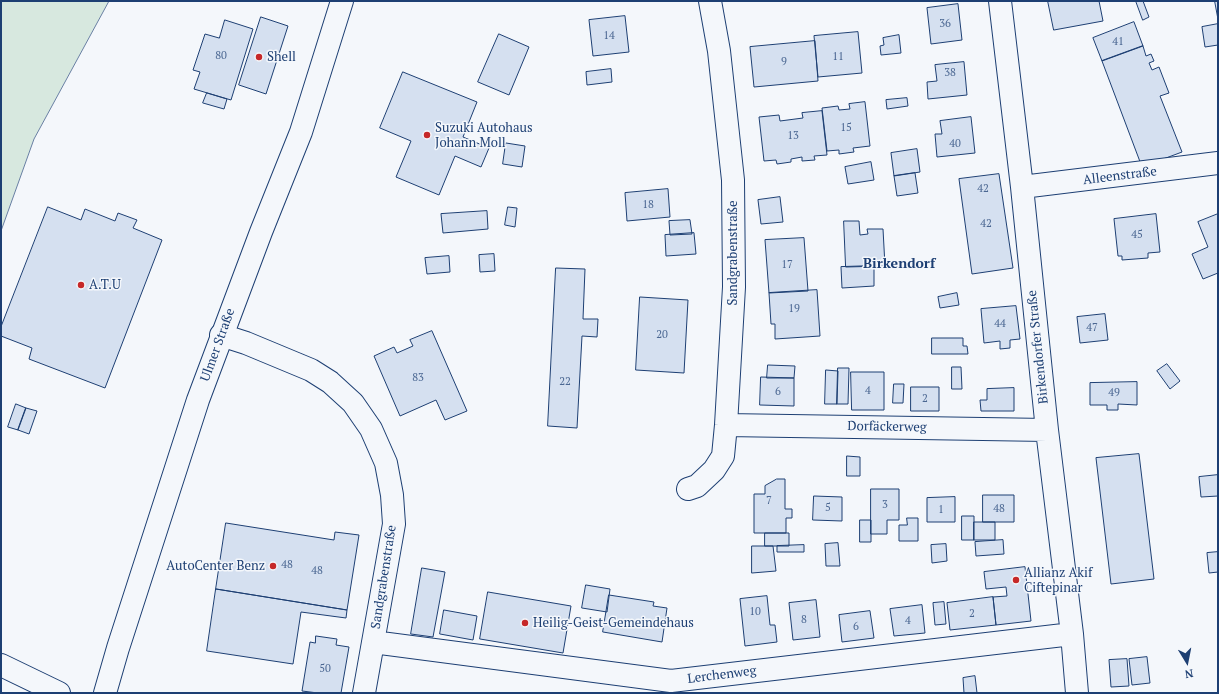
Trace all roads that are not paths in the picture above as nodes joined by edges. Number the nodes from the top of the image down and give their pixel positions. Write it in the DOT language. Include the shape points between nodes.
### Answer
graph roads {
  1 [pos="342,1"];
  2 [pos="710,1"];
  3 [pos="1000,1"];
  4 [pos="1218,163"];
  5 [pos="1022,187"];
  6 [pos="221,335"];
  7 [pos="726,425"];
  8 [pos="1047,430"];
  9 [pos="688,489"];
  10 [pos="1072,634"];
  11 [pos="373,642"];
  12 [pos="1,665"];
  13 [pos="59,693"];
  14 [pos="105,693"];
  15 [pos="364,693"];
  16 [pos="1077,693"];
  1 -- 6 [label="street, Ulmer Straße" via="301,132"];
  2 -- 7 [label="street, Sandgrabenstraße" via="719,51 732,180 734,287"];
  3 -- 5 [label="street, Birkendorfer Straße"];
  4 -- 5 [label="street, Alleenstraße"];
  5 -- 8 [label="street, Birkendorfer Straße"];
  6 -- 11 [label="street, Sandgrabenstraße" via="311,370 330,382 353,403 371,429 386,463 394,524"];
  6 -- 14 [label="street, Ulmer Straße" via="179,456"];
  7 -- 8 [label="street, Dorfäckerweg"];
  7 -- 9 [label="street, Sandgrabenstraße" via="723,456 714,470 697,486"];
  8 -- 10 [label="street, Birkendorfer Straße"];
  10 -- 11 [label="street, Lerchenweg" via="671,681"];
  10 -- 16 [label="street, Birkendorfer Straße"];
  11 -- 15 [label="street, Sandgrabenstraße"];
  12 -- 13 [label="street"];
}
